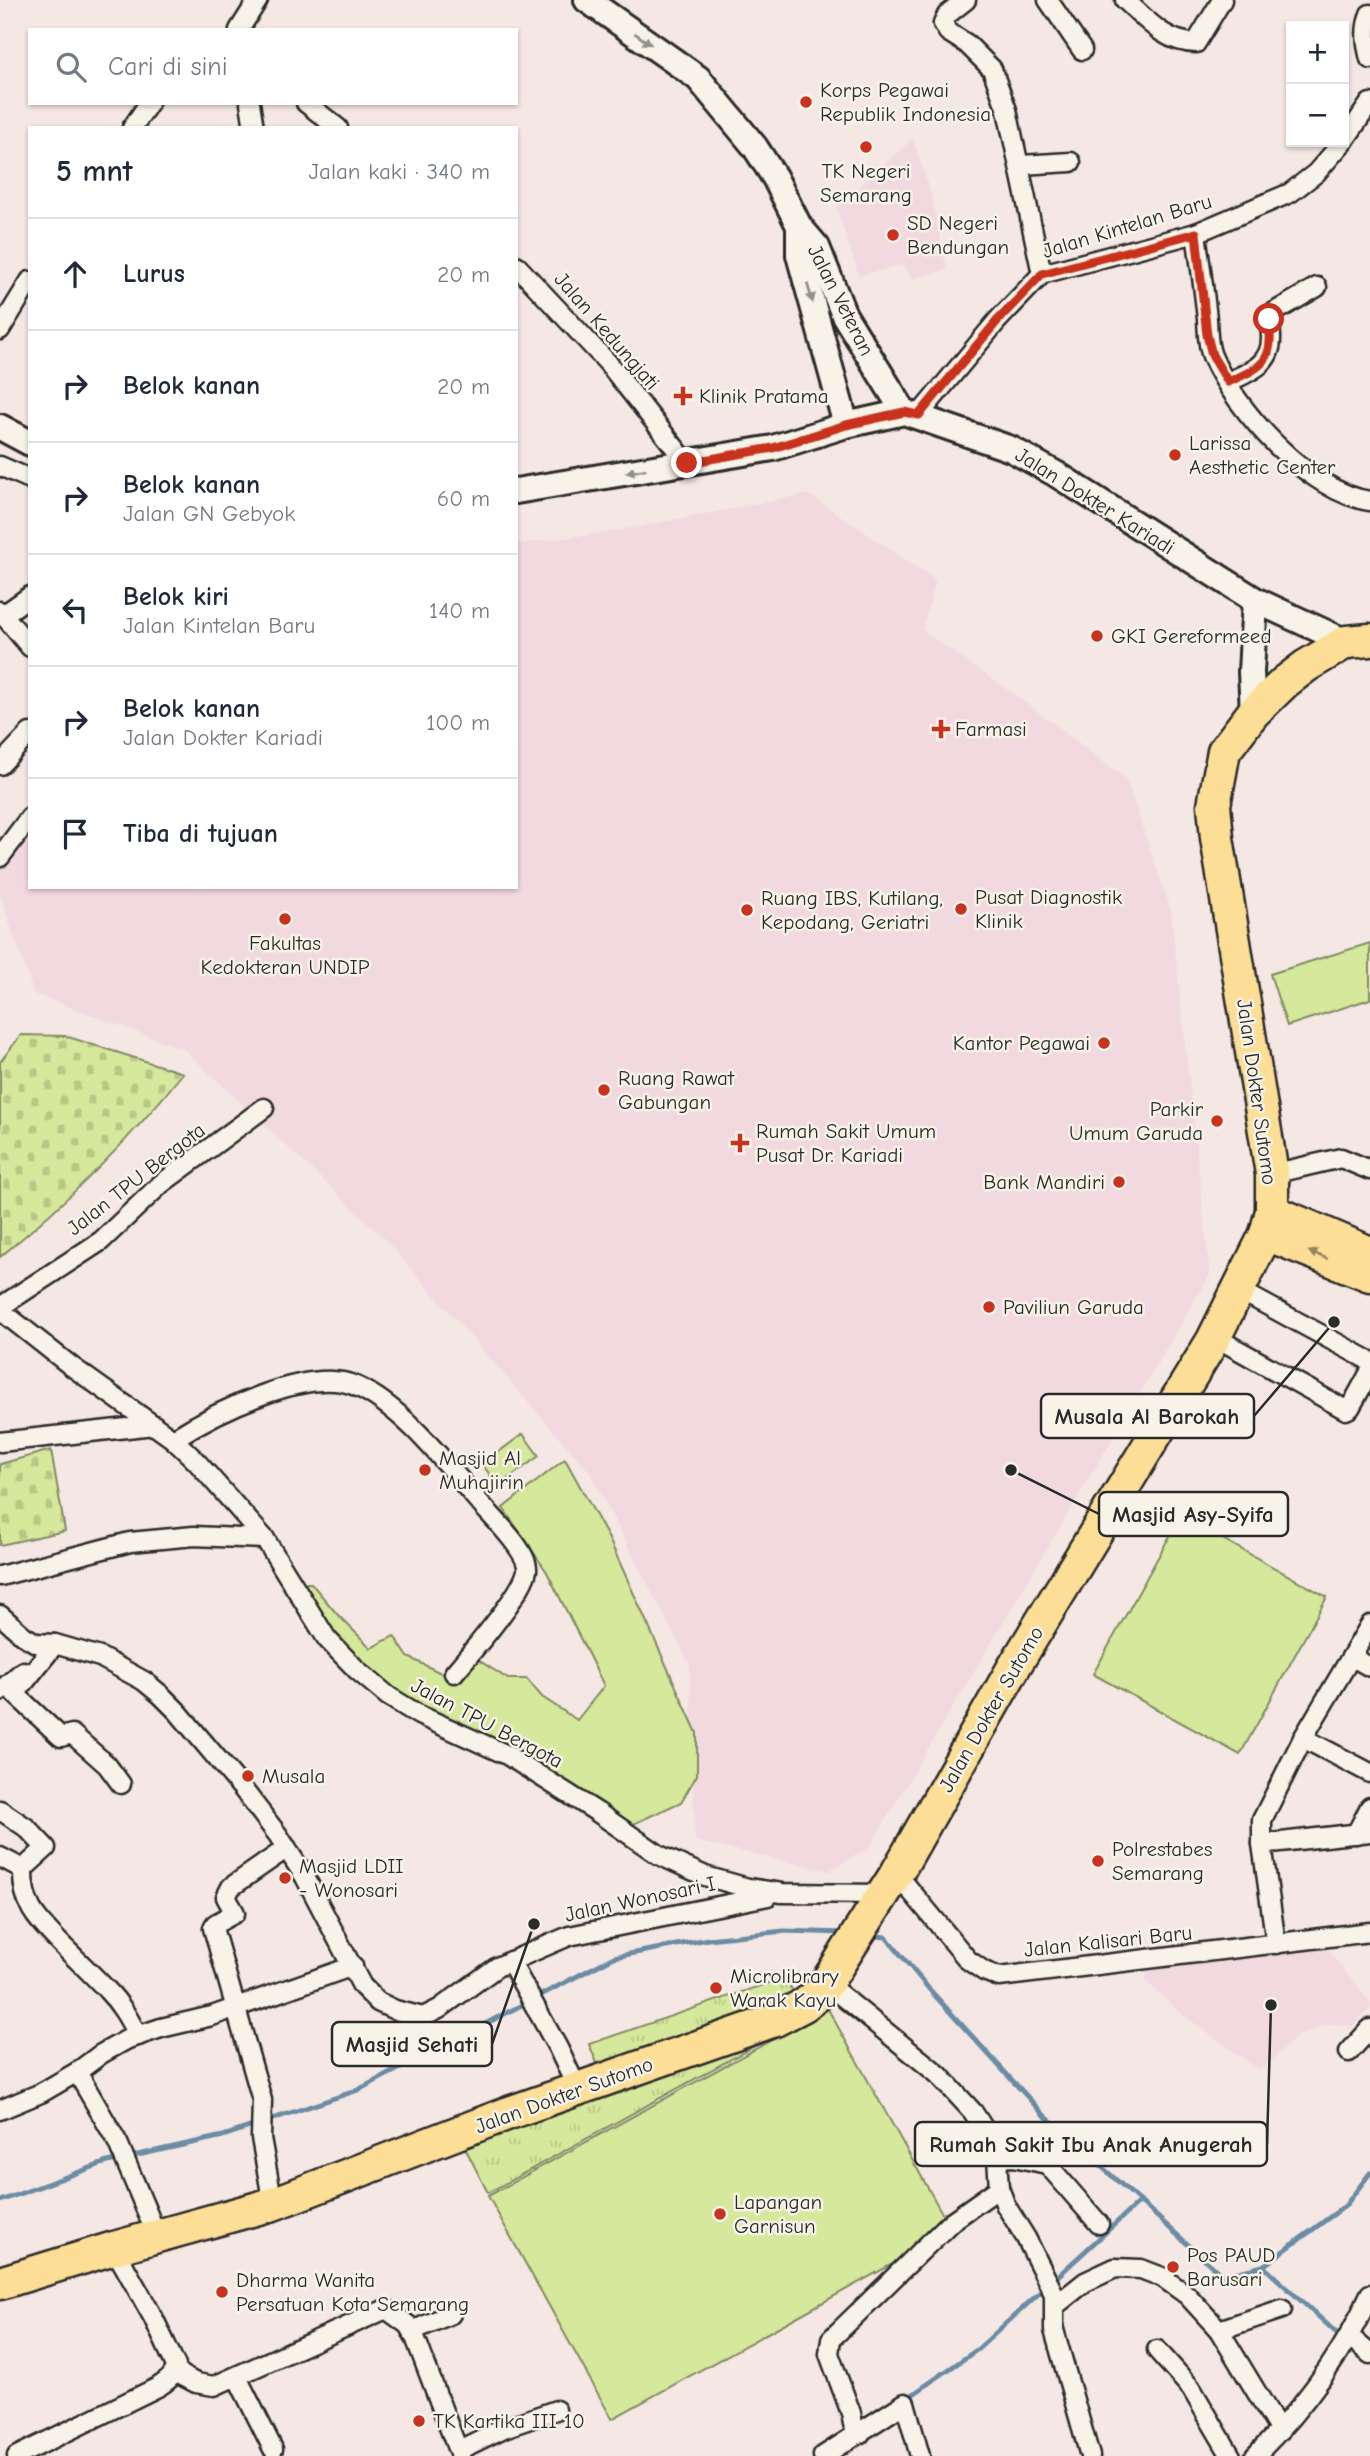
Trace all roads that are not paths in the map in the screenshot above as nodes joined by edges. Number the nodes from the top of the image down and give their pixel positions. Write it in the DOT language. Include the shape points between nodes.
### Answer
graph roads {
  1 [pos="258,0"];
  2 [pos="587,0"];
  3 [pos="966,0"];
  4 [pos="1048,0"];
  5 [pos="1125,0"];
  6 [pos="1222,0"];
  7 [pos="1370,14"];
  8 [pos="240,28"];
  9 [pos="1082,50"];
  10 [pos="1370,59"];
  11 [pos="1370,103"];
  12 [pos="148,105"];
  13 [pos="250,105"];
  14 [pos="309,105"];
  15 [pos="133,126"];
  16 [pos="254,126"];
  17 [pos="335,126"];
  18 [pos="1349,133"];
  19 [pos="1338,147"];
  20 [pos="1071,162"];
  21 [pos="1020,165"];
  22 [pos="799,226"];
  23 [pos="1196,233"];
  24 [pos="518,267"];
  25 [pos="1042,274"];
  26 [pos="28,284"];
  27 [pos="1317,287"];
  28 [pos="0,330"];
  29 [pos="1228,382"];
  30 [pos="911,414"];
  31 [pos="846,425"];
  32 [pos="0,427"];
  33 [pos="28,442"];
  34 [pos="687,463"];
  35 [pos="0,466"];
  36 [pos="28,478"];
  37 [pos="518,491"];
  38 [pos="1370,501"];
  39 [pos="28,597"];
  40 [pos="1255,600"];
  41 [pos="2,613"];
  42 [pos="1358,641"];
  43 [pos="28,645"];
  44 [pos="1253,713"];
  45 [pos="28,735"];
  46 [pos="0,765"];
  47 [pos="28,820"];
  48 [pos="0,857"];
  49 [pos="264,1108"];
  50 [pos="1370,1170"];
  51 [pos="1272,1174"];
  52 [pos="1269,1222"];
  53 [pos="1370,1253"];
  54 [pos="1370,1275"];
  55 [pos="1238,1290"];
  56 [pos="0,1309"];
  57 [pos="1215,1336"];
  58 [pos="1370,1361"];
  59 [pos="1370,1372"];
  60 [pos="154,1425"];
  61 [pos="173,1438"];
  62 [pos="0,1442"];
  63 [pos="265,1539"];
  64 [pos="0,1576"];
  65 [pos="0,1615"];
  66 [pos="1370,1625"];
  67 [pos="51,1650"];
  68 [pos="1352,1657"];
  69 [pos="1370,1667"];
  70 [pos="453,1674"];
  71 [pos="0,1691"];
  72 [pos="1303,1738"];
  73 [pos="1370,1773"];
  74 [pos="121,1784"];
  75 [pos="1370,1807"];
  76 [pos="0,1810"];
  77 [pos="1363,1833"];
  78 [pos="1262,1844"];
  79 [pos="287,1849"];
  80 [pos="0,1857"];
  81 [pos="23,1869"];
  82 [pos="782,1893"];
  83 [pos="882,1894"];
  84 [pos="1370,1932"];
  85 [pos="1276,1944"];
  86 [pos="513,1965"];
  87 [pos="353,1966"];
  88 [pos="834,1973"];
  89 [pos="235,2009"];
  90 [pos="1370,2029"];
  91 [pos="138,2036"];
  92 [pos="1349,2052"];
  93 [pos="77,2072"];
  94 [pos="578,2090"];
  95 [pos="0,2110"];
  96 [pos="997,2158"];
  97 [pos="999,2188"];
  98 [pos="273,2204"];
  99 [pos="1098,2224"];
  100 [pos="157,2236"];
  101 [pos="124,2267"];
  102 [pos="0,2283"];
  103 [pos="1052,2292"];
  104 [pos="1370,2294"];
  105 [pos="1282,2309"];
  106 [pos="451,2314"];
  107 [pos="1219,2330"];
  108 [pos="412,2331"];
  109 [pos="1345,2342"];
  110 [pos="1157,2350"];
  111 [pos="1370,2354"];
  112 [pos="175,2372"];
  113 [pos="237,2377"];
  114 [pos="556,2410"];
  115 [pos="857,2430"];
  116 [pos="1280,2431"];
  117 [pos="273,2449"];
  118 [pos="459,2453"];
  119 [pos="17,2456"];
  120 [pos="823,2456"];
  121 [pos="920,2456"];
  122 [pos="1090,2456"];
  123 [pos="1231,2456"];
  124 [pos="1255,2456"];
  1 -- 8 [label="street"];
  2 -- 22 [label="main road, Jalan Veteran, one-way" via="698,78 755,147"];
  3 -- 21 [label="street" via="943,24 992,69"];
  4 -- 9 [label="street"];
  5 -- 6 [label="street" via="1165,36 1183,43 1196,43"];
  7 -- 10 [label="street" via="1366,41"];
  11 -- 18 [label="street, Jalan Kintelan Baru"];
  12 -- 15 [label="street"];
  13 -- 16 [label="street"];
  14 -- 17 [label="street"];
  19 -- 23 [label="street, Jalan Kintelan Baru" via="1316,173 1290,193"];
  20 -- 21 [label="street"];
  21 -- 25 [label="street"];
  22 -- 30 [label="main road, Jalan Veteran" via="817,247 845,315"];
  22 -- 31 [label="main road, Jalan Veteran, one-way" via="799,256"];
  23 -- 25 [label="street, Jalan Kintelan Baru"];
  23 -- 29 [label="street" via="1207,335 1212,355"];
  24 -- 34 [label="street, Jalan Kedungjati" via="608,363"];
  25 -- 30 [label="street, Jalan Kintelan Baru"];
  26 -- 28 [label="street"];
  27 -- 29 [label="street" via="1271,314 1271,340 1262,364"];
  29 -- 38 [label="street" via="1251,417 1306,471 1351,498"];
  30 -- 31 [label="main road"];
  30 -- 40 [label="main road, Jalan Dokter Kariadi" via="1026,456"];
  31 -- 34 [label="main road" via="773,448"];
  32 -- 33 [label="main road"];
  34 -- 37 [label="main road, one-way"];
  35 -- 36 [label="street"];
  39 -- 41 [label="street"];
  40 -- 42 [label="main road, Jalan Dokter Kariadi"];
  40 -- 44 [label="main road"];
  41 -- 43 [label="street"];
  42 -- 44 [label="highway, Jalan Dokter Sutomo" via="1285,681"];
  44 -- 51 [label="highway, Jalan Dokter Sutomo" via="1224,751 1214,805"];
  45 -- 46 [label="street"];
  47 -- 48 [label="street"];
  49 -- 56 [label="street, Jalan TPU Bergota" via="161,1184 101,1241"];
  50 -- 51 [label="street" via="1341,1158"];
  51 -- 52 [label="highway, Jalan Dokter Sutomo"];
  52 -- 53 [label="highway"];
  54 -- 52 [label="highway, one-way"];
  52 -- 55 [label="highway, Jalan Dokter Sutomo"];
  55 -- 57 [label="highway, Jalan Dokter Sutomo"];
  55 -- 58 [label="street"];
  56 -- 60 [label="street, Jalan TPU Bergota"];
  57 -- 59 [label="street" via="1346,1410"];
  57 -- 83 [label="highway, Jalan Dokter Sutomo"];
  60 -- 61 [label="street, Jalan TPU Bergota"];
  60 -- 62 [label="street"];
  61 -- 63 [label="street, Jalan TPU Bergota"];
  61 -- 70 [label="street" via="265,1393 321,1380 355,1385 383,1402 463,1484 520,1550 527,1567 524,1579 487,1634"];
  63 -- 64 [label="street" via="194,1536 130,1542"];
  63 -- 82 [label="street, Jalan TPU Bergota" via="327,1639 388,1696 507,1755 659,1855 705,1876"];
  65 -- 67 [label="street, Jalan Wonosari I" via="24,1636"];
  66 -- 68 [label="street"];
  67 -- 71 [label="street"];
  67 -- 74 [label="street" via="15,1694 61,1737 72,1734 91,1749"];
  67 -- 79 [label="street, Jalan Wonosari I" via="100,1657 161,1695 242,1788"];
  68 -- 69 [label="street"];
  68 -- 72 [label="street"];
  72 -- 73 [label="street"];
  72 -- 78 [label="street" via="1262,1820"];
  75 -- 77 [label="street"];
  76 -- 81 [label="street" via="46,1847"];
  77 -- 78 [label="street"];
  78 -- 85 [label="street"];
  79 -- 87 [label="street, Jalan Wonosari I"];
  79 -- 89 [label="street" via="231,1887 226,1897 235,1913 213,1926"];
  80 -- 81 [label="street"];
  81 -- 91 [label="street" via="22,1886 40,1924 107,1990"];
  82 -- 83 [label="street, Jalan TPU Bergota"];
  82 -- 86 [label="street, Jalan Wonosari I" via="569,1936"];
  83 -- 85 [label="street, Jalan Kalisari Baru" via="968,1960 999,1977"];
  83 -- 88 [label="highway, Jalan Dokter Sutomo"];
  84 -- 85 [label="street, Jalan Kalisari Baru"];
  86 -- 87 [label="street, Jalan Wonosari I" via="498,1967 424,2017 378,2001 362,1986"];
  86 -- 94 [label="street"];
  87 -- 89 [label="street"];
  88 -- 94 [label="highway, Jalan Dokter Sutomo" via="811,2000 775,2020"];
  88 -- 96 [label="street" via="973,2112"];
  89 -- 91 [label="street"];
  89 -- 98 [label="street" via="262,2100 261,2138"];
  90 -- 92 [label="street"];
  91 -- 93 [label="street"];
  93 -- 95 [label="street"];
  93 -- 100 [label="street" via="118,2143"];
  94 -- 98 [label="highway, Jalan Dokter Sutomo"];
  96 -- 97 [label="street"];
  96 -- 99 [label="street" via="1047,2164"];
  97 -- 103 [label="street"];
  97 -- 115 [label="street" via="943,2229 831,2339 830,2357"];
  98 -- 100 [label="highway, Jalan Dokter Sutomo"];
  100 -- 101 [label="highway, Jalan Dokter Sutomo"];
  101 -- 102 [label="highway, Jalan Dokter Sutomo"];
  101 -- 112 [label="street" via="166,2343"];
  103 -- 107 [label="street" via="1115,2268 1141,2269 1187,2295"];
  103 -- 122 [label="street" via="1054,2330"];
  104 -- 109 [label="street"];
  105 -- 107 [label="street"];
  106 -- 108 [label="street"];
  107 -- 116 [label="street"];
  108 -- 113 [label="street" via="386,2309"];
  108 -- 118 [label="street"];
  109 -- 111 [label="street"];
  109 -- 116 [label="street"];
  110 -- 123 [label="street" via="1191,2388"];
  112 -- 113 [label="street" via="214,2386"];
  112 -- 119 [label="street" via="158,2387"];
  113 -- 117 [label="street"];
  114 -- 118 [label="street" via="504,2428"];
  115 -- 120 [label="street"];
  115 -- 121 [label="street" via="905,2403"];
  116 -- 124 [label="street"];
}
